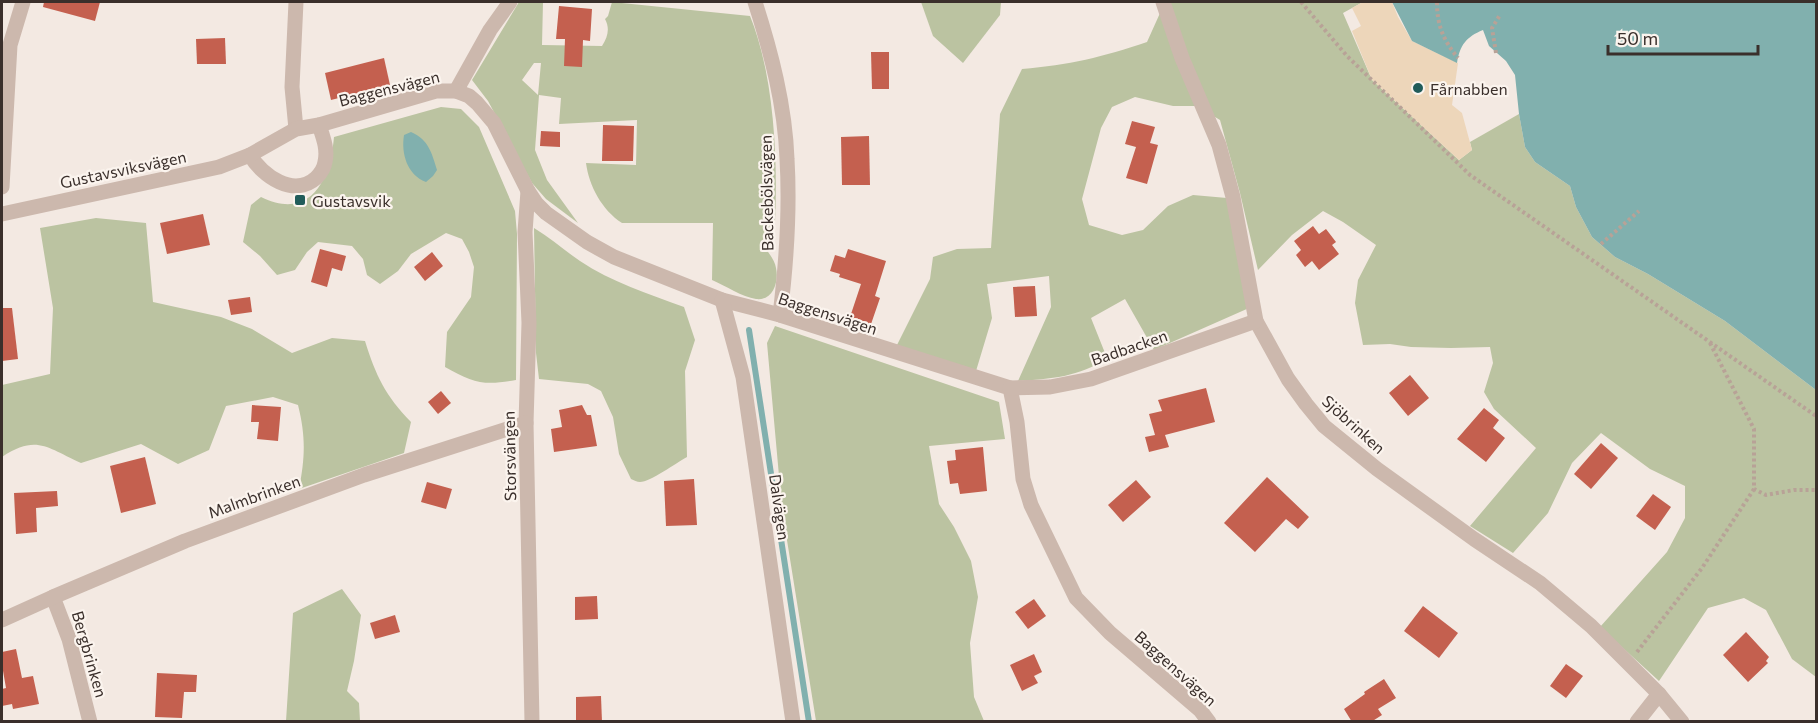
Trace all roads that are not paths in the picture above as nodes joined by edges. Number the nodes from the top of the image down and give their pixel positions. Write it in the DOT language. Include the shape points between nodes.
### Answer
graph roads {
  1 [pos="23,2"];
  2 [pos="296,2"];
  3 [pos="510,2"];
  4 [pos="755,2"];
  5 [pos="1163,2"];
  6 [pos="456,91"];
  7 [pos="319,125"];
  8 [pos="296,129"];
  9 [pos="250,155"];
  10 [pos="2,187"];
  11 [pos="528,191"];
  12 [pos="2,214"];
  13 [pos="722,300"];
  14 [pos="780,315"];
  15 [pos="1256,321"];
  16 [pos="1010,388"];
  17 [pos="526,423"];
  18 [pos="52,597"];
  19 [pos="2,620"];
  20 [pos="1659,694"];
  21 [pos="90,722"];
  22 [pos="532,722"];
  23 [pos="793,722"];
  24 [pos="1209,722"];
  25 [pos="1637,722"];
  26 [pos="1682,722"];
  1 -- 10 [label="street" via="10,45"];
  2 -- 8 [label="street" via="292,87"];
  3 -- 6 [label="street"];
  4 -- 14 [label="street, Backebölsvägen" via="780,99 787,159 785,274"];
  5 -- 15 [label="street, Sjöbrinken" via="1219,145 1233,197"];
  6 -- 7 [label="street, Baggensvägen" via="436,91"];
  6 -- 11 [label="street, Baggensvägen" via="469,96 490,118"];
  7 -- 8 [label="street, Baggensvägen"];
  7 -- 9 [label="street" via="325,164 311,182 300,186 274,179 255,165"];
  8 -- 9 [label="street, Gustavsviksvägen"];
  9 -- 12 [label="street, Gustavsviksvägen" via="219,167"];
  11 -- 13 [label="street, Baggensvägen" via="546,213 587,242 614,257"];
  11 -- 17 [label="street, Storsvängen"];
  13 -- 14 [label="street, Baggensvägen"];
  13 -- 23 [label="street, Dalvägen" via="743,377"];
  14 -- 16 [label="street, Baggensvägen"];
  15 -- 16 [label="street, Badbacken" via="1092,379 1050,387"];
  15 -- 20 [label="street, Sjöbrinken" via="1288,379 1324,426 1377,469 1540,583 1591,626"];
  16 -- 24 [label="street, Baggensvägen" via="1023,479 1031,505 1076,598"];
  17 -- 18 [label="street, Malmbrinken" via="364,475 185,541"];
  17 -- 22 [label="street, Storsvängen"];
  18 -- 19 [label="street, Malmbrinken"];
  18 -- 21 [label="street, Bergbrinken" via="69,639"];
  20 -- 25 [label="street"];
  20 -- 26 [label="street, Sjöbrinken"];
}
